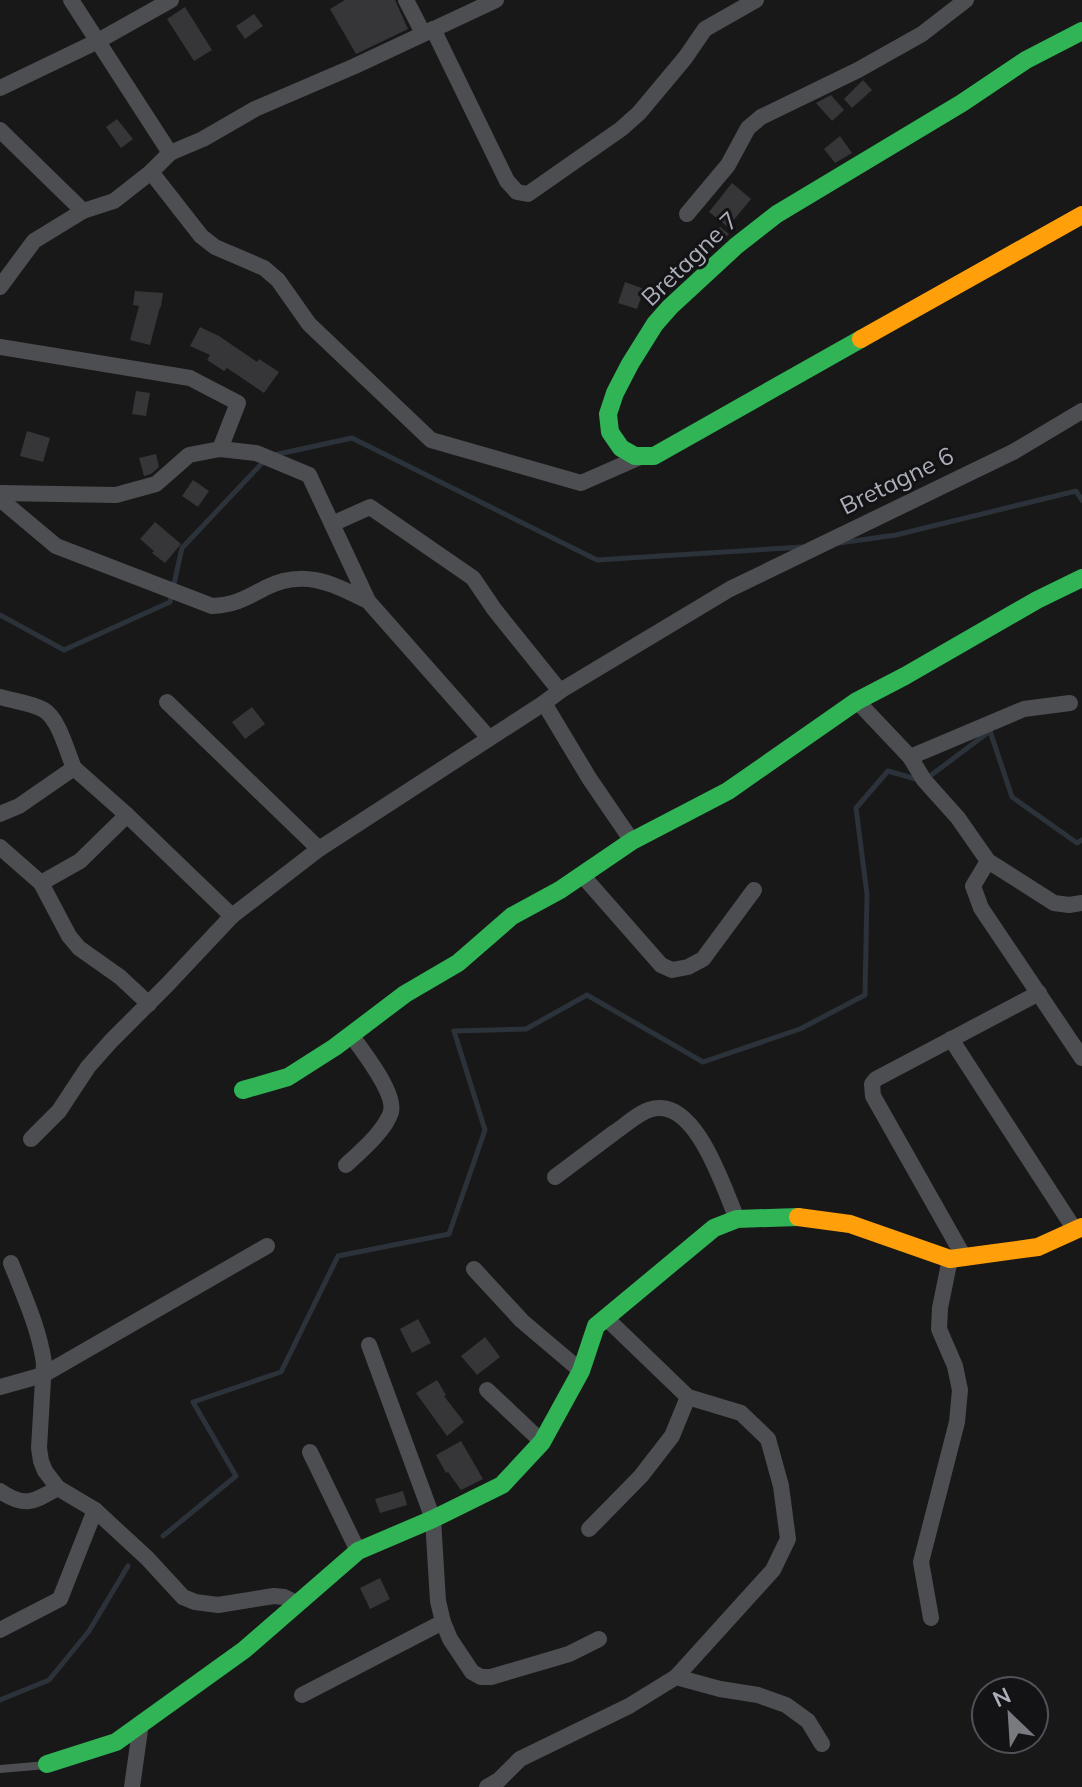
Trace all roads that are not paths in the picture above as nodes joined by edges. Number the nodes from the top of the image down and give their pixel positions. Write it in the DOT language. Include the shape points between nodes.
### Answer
graph roads {
  1 [pos="71,0"];
  2 [pos="171,0"];
  3 [pos="406,0"];
  4 [pos="496,0"];
  5 [pos="756,0"];
  6 [pos="966,0"];
  7 [pos="428,31"];
  8 [pos="1082,31"];
  9 [pos="98,41"];
  10 [pos="0,88"];
  11 [pos="0,130"];
  12 [pos="170,153"];
  13 [pos="151,172"];
  14 [pos="83,211"];
  15 [pos="687,214"];
  16 [pos="1082,215"];
  17 [pos="7,266"];
  18 [pos="0,287"];
  19 [pos="0,347"];
  20 [pos="1082,411"];
  21 [pos="220,449"];
  22 [pos="638,458"];
  23 [pos="0,496"];
  24 [pos="332,524"];
  25 [pos="1082,578"];
  26 [pos="368,601"];
  27 [pos="560,691"];
  28 [pos="0,697"];
  29 [pos="857,701"];
  30 [pos="167,702"];
  31 [pos="544,703"];
  32 [pos="1070,703"];
  33 [pos="489,738"];
  34 [pos="910,757"];
  35 [pos="74,768"];
  36 [pos="0,814"];
  37 [pos="127,815"];
  38 [pos="632,841"];
  39 [pos="0,847"];
  40 [pos="319,849"];
  41 [pos="988,861"];
  42 [pos="582,875"];
  43 [pos="41,883"];
  44 [pos="754,890"];
  45 [pos="1082,903"];
  46 [pos="232,916"];
  47 [pos="1039,993"];
  48 [pos="149,1004"];
  49 [pos="351,1035"];
  50 [pos="951,1039"];
  51 [pos="1082,1058"];
  52 [pos="243,1090"];
  53 [pos="31,1139"];
  54 [pos="346,1165"];
  55 [pos="555,1177"];
  56 [pos="737,1219"];
  57 [pos="1078,1228"];
  58 [pos="267,1246"];
  59 [pos="957,1258"];
  60 [pos="11,1263"];
  61 [pos="474,1269"];
  62 [pos="606,1318"];
  63 [pos="369,1345"];
  64 [pos="581,1371"];
  65 [pos="43,1375"];
  66 [pos="0,1387"];
  67 [pos="487,1390"];
  68 [pos="688,1397"];
  69 [pos="542,1442"];
  70 [pos="310,1452"];
  71 [pos="58,1488"];
  72 [pos="0,1491"];
  73 [pos="95,1510"];
  74 [pos="433,1519"];
  75 [pos="589,1529"];
  76 [pos="358,1551"];
  77 [pos="298,1604"];
  78 [pos="931,1618"];
  79 [pos="443,1622"];
  80 [pos="0,1630"];
  81 [pos="599,1639"];
  82 [pos="676,1677"];
  83 [pos="302,1695"];
  84 [pos="141,1723"];
  85 [pos="822,1744"];
  86 [pos="47,1764"];
  87 [pos="0,1769"];
  88 [pos="132,1787"];
  89 [pos="487,1787"];
  1 -- 9 [label="street"];
  2 -- 9 [label="street"];
  3 -- 7 [label="street"];
  4 -- 7 [label="street"];
  5 -- 7 [label="street" via="705,29 639,113 528,194 517,192 507,181"];
  6 -- 15 [label="street" via="922,34 761,117"];
  7 -- 12 [label="street"];
  8 -- 22 [label="street, Bretagne 7" via="1026,60 750,232 661,316 611,400 607,417 616,442"];
  9 -- 10 [label="street"];
  9 -- 12 [label="street"];
  11 -- 14 [label="street"];
  12 -- 13 [label="street"];
  13 -- 14 [label="street" via="114,201"];
  13 -- 22 [label="street" via="201,236 278,280 309,324 431,440 581,483"];
  14 -- 17 [label="street" via="34,241"];
  16 -- 22 [label="street" via="654,456"];
  17 -- 18 [label="street"];
  19 -- 21 [label="street" via="190,378 238,403"];
  20 -- 27 [label="street, Bretagne 6" via="1013,452 730,589"];
  21 -- 23 [label="street" via="189,455 156,484 116,495"];
  21 -- 24 [label="street" via="256,453 309,475"];
  23 -- 26 [label="street" via="56,546 212,606 242,601 288,579 309,578"];
  24 -- 26 [label="street"];
  24 -- 27 [label="street" via="370,507 473,578"];
  25 -- 29 [label="street"];
  26 -- 33 [label="street"];
  27 -- 31 [label="street, Bretagne 6"];
  28 -- 35 [label="street" via="43,709 56,725"];
  29 -- 34 [label="street"];
  29 -- 38 [label="street" via="728,791"];
  30 -- 40 [label="street"];
  31 -- 33 [label="street, Bretagne 6"];
  31 -- 38 [label="street"];
  32 -- 34 [label="street" via="1024,709"];
  33 -- 40 [label="street, Bretagne 6"];
  34 -- 41 [label="street"];
  35 -- 36 [label="street"];
  35 -- 37 [label="street"];
  37 -- 43 [label="street" via="86,856"];
  37 -- 46 [label="street"];
  38 -- 42 [label="street"];
  39 -- 43 [label="street"];
  40 -- 46 [label="street, Bretagne 6"];
  41 -- 45 [label="street" via="1054,903"];
  41 -- 47 [label="street" via="973,886 981,908"];
  42 -- 44 [label="street" via="661,965 672,970 703,959"];
  42 -- 49 [label="street" via="512,916 458,963"];
  43 -- 48 [label="street" via="79,948"];
  46 -- 48 [label="street, Bretagne 6"];
  47 -- 50 [label="street"];
  47 -- 51 [label="street"];
  48 -- 53 [label="street, Bretagne 6" via="88,1067 59,1111"];
  49 -- 52 [label="street" via="288,1077"];
  49 -- 54 [label="street" via="391,1105 382,1127"];
  50 -- 57 [label="street"];
  50 -- 59 [label="street" via="876,1079 872,1089"];
  55 -- 56 [label="street" via="629,1122 651,1109 668,1108 701,1137"];
  56 -- 59 [label="street" via="789,1216 850,1224"];
  56 -- 62 [label="street" via="714,1228"];
  57 -- 59 [label="street" via="1038,1247"];
  58 -- 65 [label="street"];
  59 -- 78 [label="street" via="940,1308 939,1329 960,1390 957,1422 921,1562"];
  60 -- 65 [label="street" via="39,1336"];
  61 -- 64 [label="street" via="516,1315"];
  62 -- 64 [label="street" via="596,1326"];
  62 -- 68 [label="street"];
  63 -- 74 [label="street"];
  64 -- 69 [label="street"];
  65 -- 66 [label="street"];
  65 -- 71 [label="street" via="39,1448 45,1471"];
  67 -- 69 [label="street"];
  68 -- 75 [label="street" via="672,1436"];
  68 -- 82 [label="street" via="741,1413 768,1439 788,1539 773,1570"];
  69 -- 74 [label="street" via="502,1485"];
  70 -- 76 [label="street"];
  71 -- 72 [label="street" via="27,1503"];
  71 -- 73 [label="street"];
  73 -- 77 [label="street" via="183,1597 218,1605 274,1596"];
  73 -- 80 [label="street" via="60,1599"];
  74 -- 76 [label="street"];
  74 -- 79 [label="street"];
  76 -- 77 [label="street"];
  77 -- 84 [label="street" via="244,1650"];
  79 -- 81 [label="street" via="472,1672 481,1677 569,1654"];
  79 -- 83 [label="street"];
  82 -- 85 [label="street" via="786,1705 808,1721"];
  82 -- 89 [label="street" via="520,1759"];
  84 -- 86 [label="street" via="116,1742"];
  84 -- 88 [label="street"];
  86 -- 87 [label="lane"];
}
